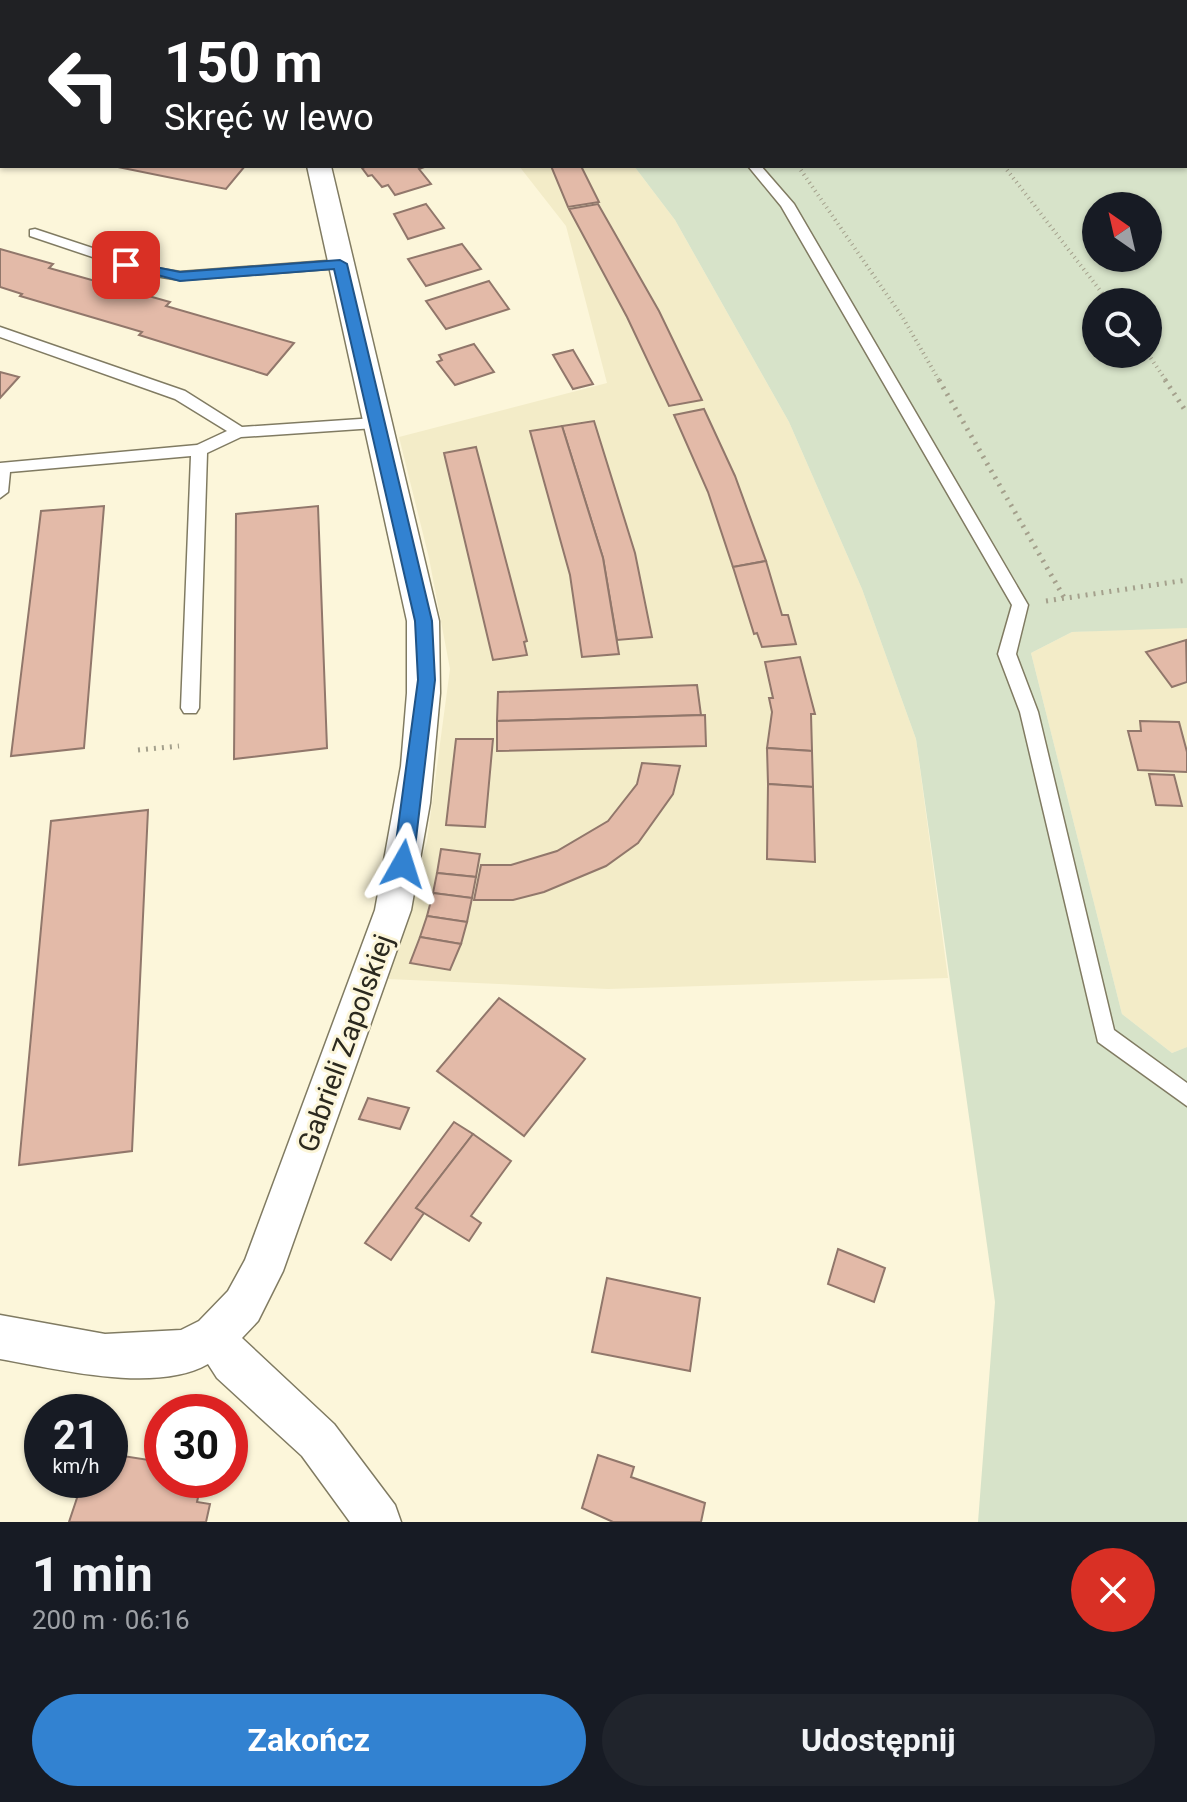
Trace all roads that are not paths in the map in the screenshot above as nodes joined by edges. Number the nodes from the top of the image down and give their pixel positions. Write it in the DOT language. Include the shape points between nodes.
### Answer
graph roads {
  1 [pos="319,168"];
  2 [pos="756,168"];
  3 [pos="35,233"];
  4 [pos="340,264"];
  5 [pos="0,332"];
  6 [pos="375,423"];
  7 [pos="239,432"];
  8 [pos="199,450"];
  9 [pos="1,468"];
  10 [pos="0,492"];
  11 [pos="190,708"];
  12 [pos="1187,1096"];
  13 [pos="214,1336"];
  14 [pos="0,1337"];
  15 [pos="378,1522"];
  1 -- 4 [label="street, Gabrieli Zapolskiej"];
  2 -- 12 [label="lane" via="787,204 1020,605 1007,654 1029,712 1105,1035"];
  3 -- 4 [label="lane" via="148,271 180,276"];
  4 -- 6 [label="street, Gabrieli Zapolskiej"];
  5 -- 7 [label="lane" via="180,395"];
  6 -- 7 [label="lane"];
  6 -- 13 [label="street, Gabrieli Zapolskiej" via="417,583 427,680 403,864 393,910 262,1271 243,1306"];
  7 -- 8 [label="lane"];
  8 -- 9 [label="lane"];
  8 -- 11 [label="lane"];
  9 -- 10 [label="lane"];
  13 -- 14 [label="street" via="186,1352 105,1356"];
  13 -- 15 [label="street" via="233,1362 318,1440"];
}
